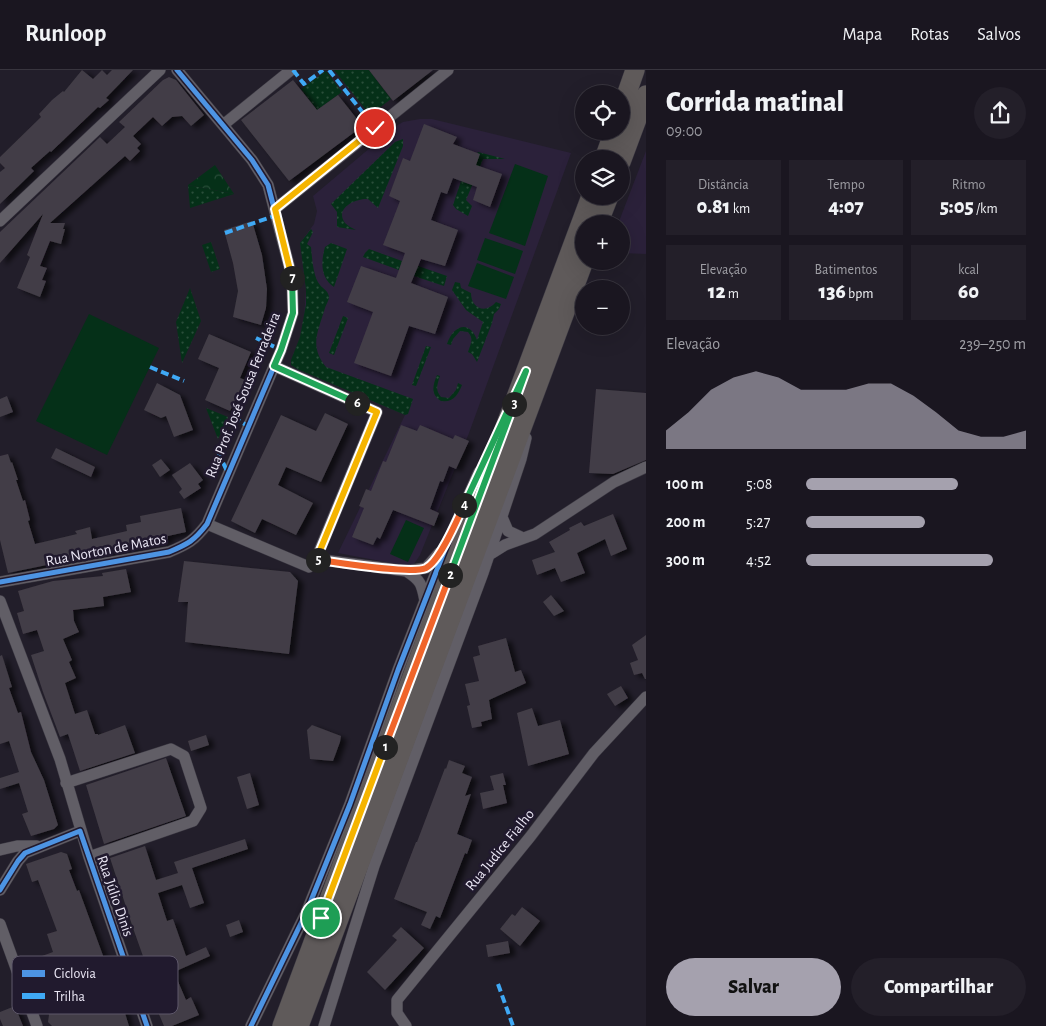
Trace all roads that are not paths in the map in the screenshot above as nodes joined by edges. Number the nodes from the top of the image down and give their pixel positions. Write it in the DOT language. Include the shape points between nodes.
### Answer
graph roads {
  1 [pos="160,70"];
  2 [pos="177,70"];
  3 [pos="291,70"];
  4 [pos="448,70"];
  5 [pos="635,70"];
  6 [pos="630,85"];
  7 [pos="646,95"];
  8 [pos="222,125"];
  9 [pos="625,150"];
  10 [pos="588,205"];
  11 [pos="275,209"];
  12 [pos="0,221"];
  13 [pos="580,270"];
  14 [pos="274,366"];
  15 [pos="534,372"];
  16 [pos="646,467"];
  17 [pos="502,517"];
  18 [pos="207,524"];
  19 [pos="523,538"];
  20 [pos="449,539"];
  21 [pos="489,555"];
  22 [pos="316,560"];
  23 [pos="406,570"];
  24 [pos="0,582"];
  25 [pos="0,601"];
  26 [pos="425,602"];
  27 [pos="646,697"];
  28 [pos="66,783"];
  29 [pos="80,831"];
  30 [pos="38,846"];
  31 [pos="0,850"];
  32 [pos="88,857"];
  33 [pos="14,868"];
  34 [pos="0,873"];
  35 [pos="0,890"];
  36 [pos="0,924"];
  37 [pos="0,948"];
  38 [pos="11,954"];
  39 [pos="123,956"];
  40 [pos="33,1014"];
  41 [pos="143,1014"];
  42 [pos="37,1026"];
  43 [pos="147,1026"];
  44 [pos="251,1026"];
  45 [pos="282,1026"];
  46 [pos="299,1026"];
  47 [pos="324,1026"];
  48 [pos="406,1026"];
  1 -- 12 [label="street"];
  2 -- 8 [label="street, Rua Prof. José Sousa Ferradeira"];
  3 -- 8 [label="street"];
  4 -- 11 [label="street"];
  5 -- 6 [label="main road"];
  7 -- 9 [label="main road"];
  8 -- 11 [label="street, Rua Prof. José Sousa Ferradeira" via="268,184"];
  10 -- 15 [label="main road"];
  11 -- 14 [label="street, Rua Prof. José Sousa Ferradeira" via="294,293 293,313"];
  13 -- 15 [label="main road"];
  14 -- 18 [label="street, Rua Prof. José Sousa Ferradeira"];
  14 -- 22 [label="street" via="377,412"];
  15 -- 17 [label="street" via="521,459"];
  15 -- 20 [label="street"];
  15 -- 45 [label="main road"];
  15 -- 46 [label="main road"];
  16 -- 19 [label="street" via="614,482 535,534"];
  17 -- 19 [label="street" via="508,531"];
  17 -- 21 [label="street"];
  18 -- 22 [label="street" via="309,567"];
  18 -- 24 [label="street, Rua Norton de Matos" via="197,538 169,552"];
  19 -- 21 [label="street"];
  20 -- 23 [label="street" via="426,568"];
  20 -- 26 [label="street"];
  21 -- 47 [label="street" via="374,866"];
  22 -- 23 [label="street"];
  23 -- 26 [label="street" via="422,586"];
  25 -- 28 [label="street, Rua Júlio Dinis" via="60,759"];
  26 -- 44 [label="street" via="306,913"];
  27 -- 48 [label="street, Rua Judice Fialho" via="594,753 397,1000 396,1013"];
  28 -- 29 [label="street, Rua Júlio Dinis"];
  28 -- 32 [label="street" via="171,748 184,756 201,808 193,821"];
  29 -- 30 [label="street"];
  29 -- 32 [label="street, Rua Júlio Dinis"];
  30 -- 31 [label="street"];
  30 -- 33 [label="street" via="25,853"];
  32 -- 39 [label="street, Rua Júlio Dinis"];
  33 -- 34 [label="street"];
  33 -- 35 [label="street"];
  36 -- 38 [label="street"];
  37 -- 38 [label="street"];
  40 -- 42 [label="street"];
  41 -- 43 [label="street, Rua Júlio Dinis"];
}
